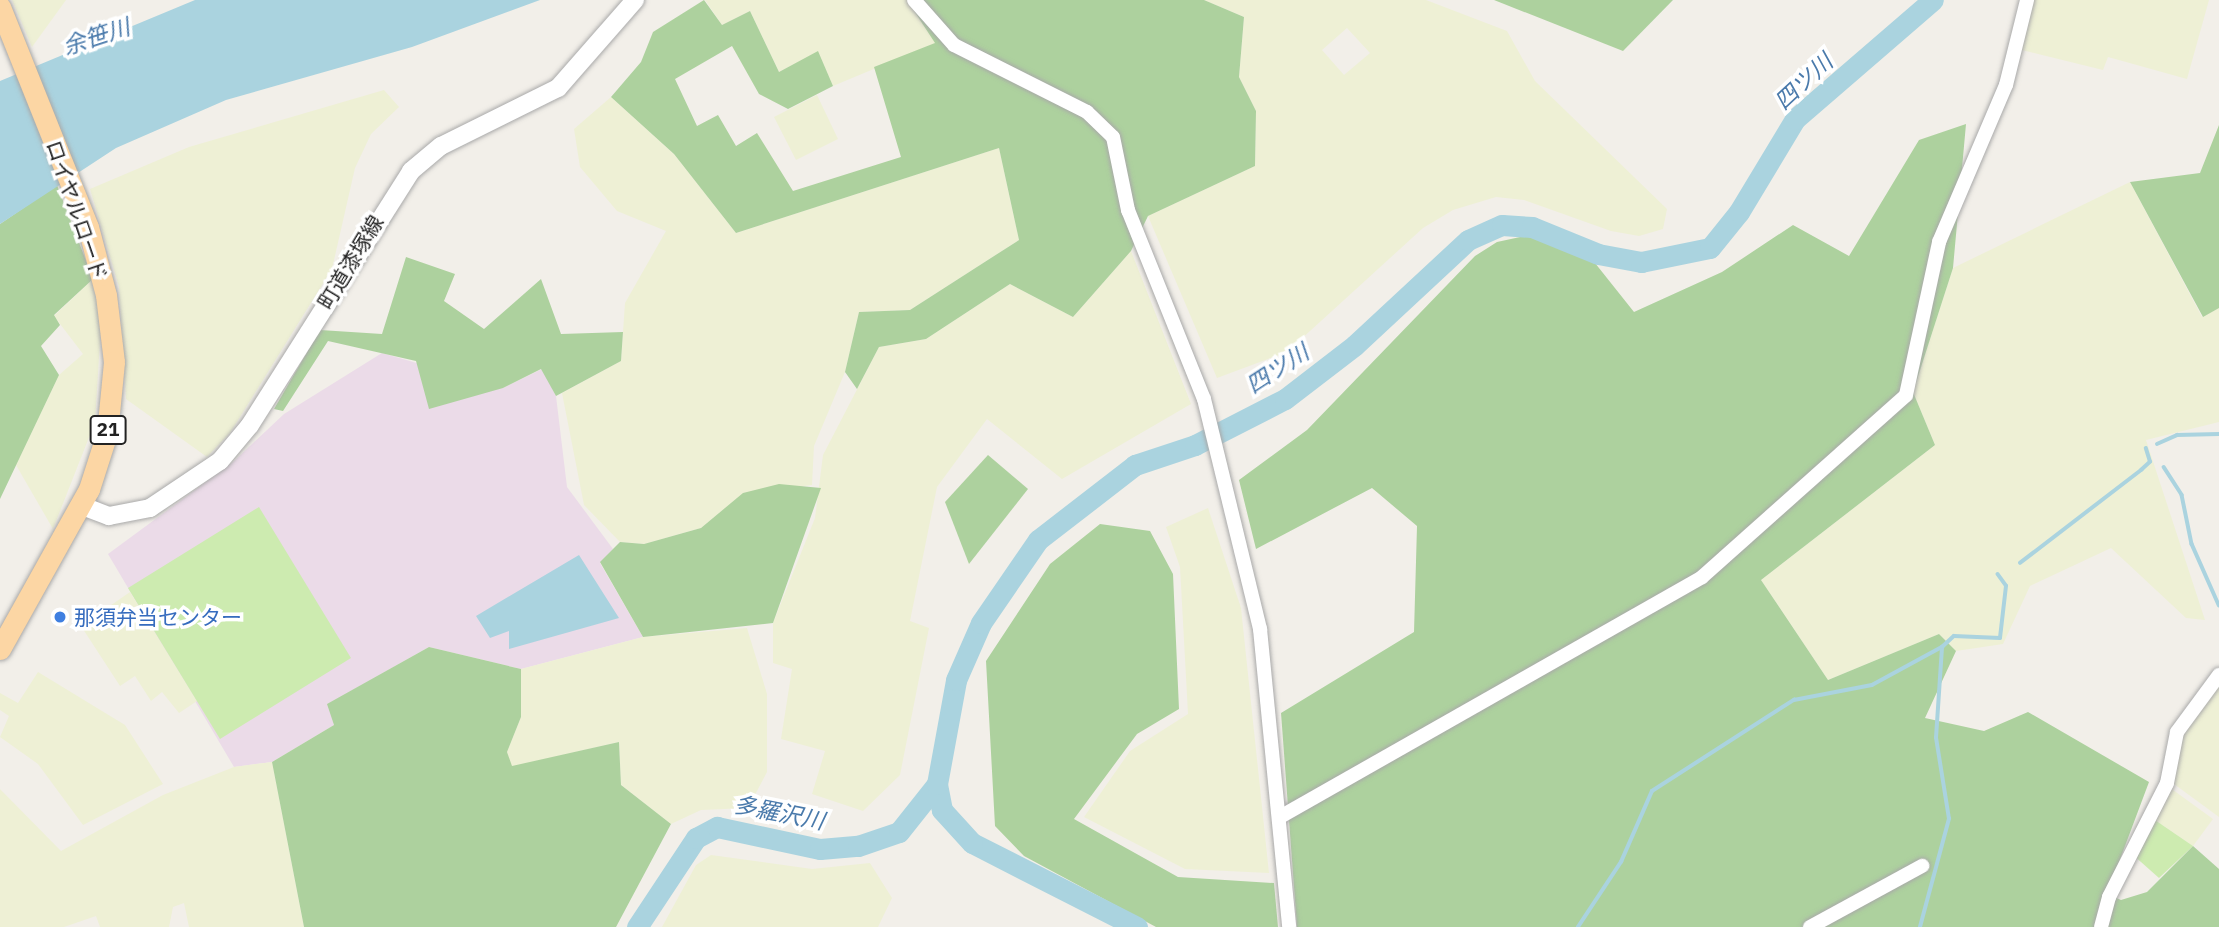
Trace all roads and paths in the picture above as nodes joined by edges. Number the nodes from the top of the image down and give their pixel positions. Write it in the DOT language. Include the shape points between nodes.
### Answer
graph roads {
  1 [pos="635,0"];
  2 [pos="914,0"];
  3 [pos="2026,0"];
  4 [pos="0,6"];
  5 [pos="80,505"];
  6 [pos="0,649"];
  7 [pos="2219,675"];
  8 [pos="1280,817"];
  9 [pos="1922,866"];
  10 [pos="1289,927"];
  11 [pos="1810,927"];
  12 [pos="2101,927"];
  1 -- 5 [label="street, 町道漆塚線" via="558,88 441,146 411,171 250,425 220,461 150,508 108,516"];
  2 -- 8 [label="street" via="973,58 1102,122 1112,137 1147,261 1204,399 1222,470 1260,629"];
  3 -- 8 [label="street" via="2006,85 1939,242 1906,396 1702,577"];
  4 -- 5 [label="main road, ロイヤルロード / 21" via="74,191 106,295 114,362 107,433"];
  5 -- 6 [label="main road, ロイヤルロード / 21"];
  7 -- 12 [label="street" via="2177,732 2167,783 2109,897"];
  8 -- 10 [label="street"];
  9 -- 11 [label="street"];
}
